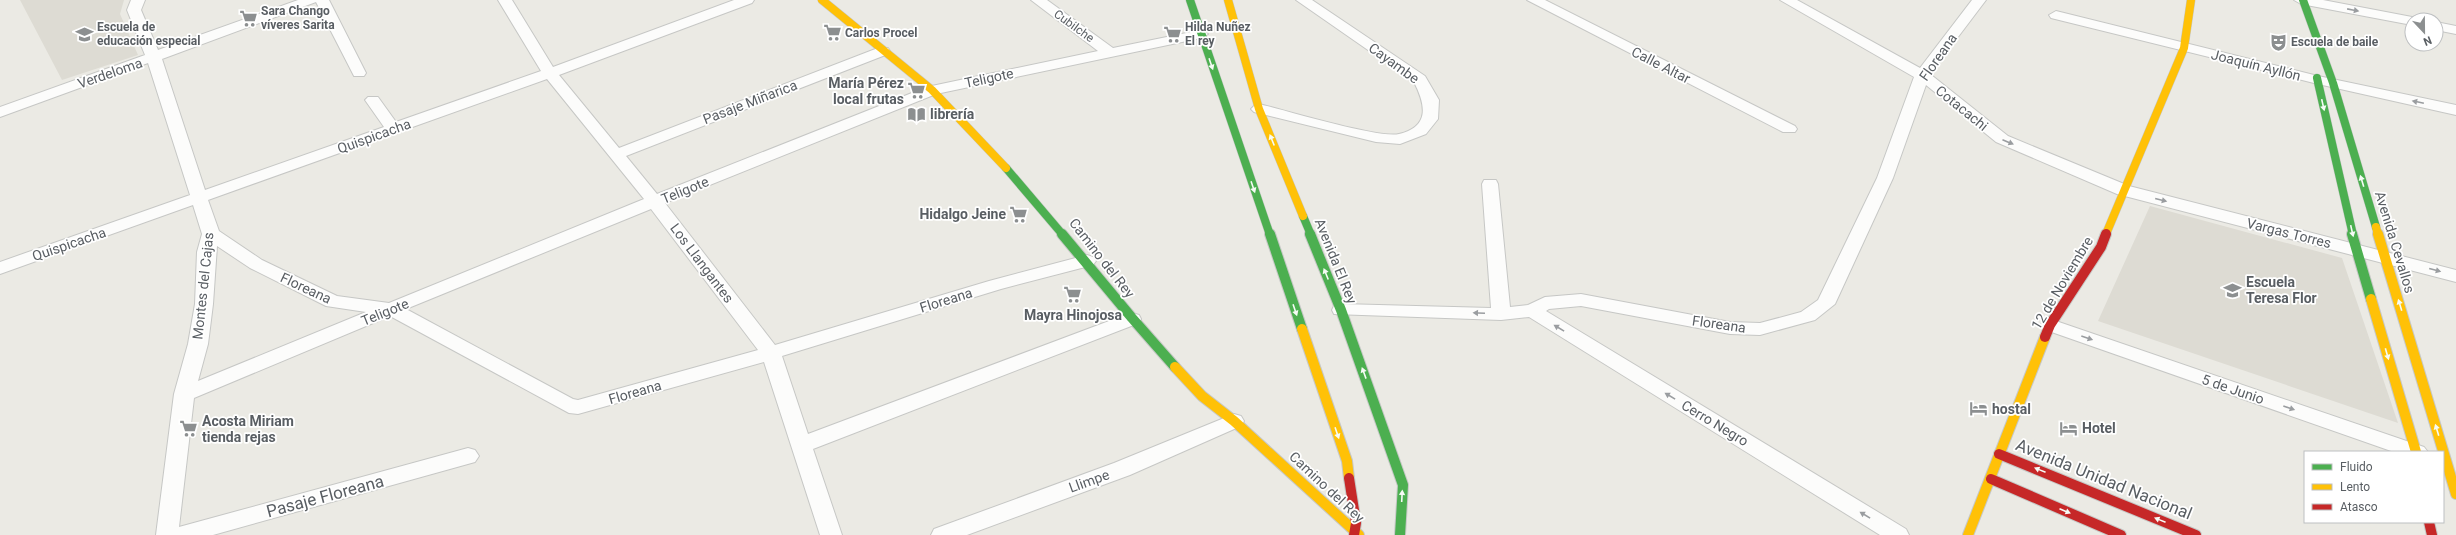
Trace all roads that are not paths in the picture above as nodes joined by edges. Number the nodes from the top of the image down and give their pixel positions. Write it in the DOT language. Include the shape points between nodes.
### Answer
graph roads {
  1 [pos="138,0"];
  2 [pos="311,0"];
  3 [pos="322,0"];
  4 [pos="505,0"];
  5 [pos="746,0"];
  6 [pos="822,0"];
  7 [pos="1038,0"];
  8 [pos="1190,0"];
  9 [pos="1228,0"];
  10 [pos="1303,0"];
  11 [pos="1534,0"];
  12 [pos="1787,0"];
  13 [pos="1979,0"];
  14 [pos="2191,0"];
  15 [pos="2293,0"];
  16 [pos="2303,0"];
  17 [pos="2298,14"];
  18 [pos="2056,15"];
  19 [pos="2404,19"];
  20 [pos="2444,28"];
  21 [pos="2456,30"];
  22 [pos="1201,34"];
  23 [pos="2184,48"];
  24 [pos="884,51"];
  25 [pos="1110,53"];
  26 [pos="154,58"];
  27 [pos="2313,65"];
  28 [pos="359,73"];
  29 [pos="550,73"];
  30 [pos="1922,75"];
  31 [pos="2318,80"];
  32 [pos="2333,83"];
  33 [pos="932,90"];
  34 [pos="373,100"];
  35 [pos="1258,109"];
  36 [pos="2456,110"];
  37 [pos="0,112"];
  38 [pos="393,129"];
  39 [pos="1789,129"];
  40 [pos="617,154"];
  41 [pos="1490,184"];
  42 [pos="2123,190"];
  43 [pos="199,199"];
  44 [pos="655,202"];
  45 [pos="211,234"];
  46 [pos="2356,250"];
  47 [pos="2385,257"];
  48 [pos="1087,261"];
  49 [pos="0,268"];
  50 [pos="2456,276"];
  51 [pos="391,309"];
  52 [pos="1341,310"];
  53 [pos="1532,311"];
  54 [pos="1501,314"];
  55 [pos="1132,319"];
  56 [pos="2050,325"];
  57 [pos="772,353"];
  58 [pos="184,394"];
  59 [pos="1234,420"];
  60 [pos="802,445"];
  61 [pos="2413,451"];
  62 [pos="2416,451"];
  63 [pos="1999,454"];
  64 [pos="468,456"];
  65 [pos="2449,463"];
  66 [pos="1991,479"];
  67 [pos="2456,494"];
  68 [pos="2429,523"];
  69 [pos="1356,534"];
  70 [pos="167,535"];
  71 [pos="182,535"];
  72 [pos="831,535"];
  73 [pos="942,535"];
  74 [pos="1400,535"];
  75 [pos="1898,535"];
  76 [pos="1968,535"];
  77 [pos="2121,535"];
  78 [pos="2196,535"];
  79 [pos="2432,535"];
  1 -- 26 [label="street, Montes del Cajas" via="134,10"];
  2 -- 26 [label="street, Verdeloma"];
  3 -- 28 [label="street"];
  4 -- 29 [label="street, Los Llangantes"];
  5 -- 29 [label="street, Quispicacha"];
  6 -- 24 [label="main road, Camino del Rey"];
  7 -- 25 [label="street, Cubilche"];
  8 -- 22 [label="main road"];
  9 -- 35 [label="main road, Avenida El Rey"];
  10 -- 35 [label="street, Cayambe" via="1420,79 1431,100 1430,118 1420,131 1400,139 1376,137"];
  11 -- 39 [label="street, Calle Altar"];
  12 -- 30 [label="street, Cotacachi"];
  13 -- 30 [label="street, Floreana"];
  14 -- 23 [label="main road, 12 de Noviembre"];
  15 -- 17 [label="main road"];
  16 -- 19 [label="street, one-way"];
  16 -- 32 [label="main road, Avenida Cevallos"];
  18 -- 23 [label="street, Joaquín Ayllón"];
  20 -- 21 [label="street"];
  22 -- 25 [label="street, Teligote"];
  22 -- 69 [label="main road, one-way" via="1347,461"];
  23 -- 31 [label="street, Joaquín Ayllón"];
  23 -- 42 [label="main road, 12 de Noviembre"];
  24 -- 33 [label="main road, Camino del Rey"];
  24 -- 40 [label="street, Pasaje Miñarica"];
  25 -- 33 [label="street, Teligote"];
  26 -- 37 [label="street, Verdeloma"];
  26 -- 43 [label="street, Montes del Cajas"];
  27 -- 31 [label="main road"];
  29 -- 38 [label="street, Quispicacha"];
  29 -- 40 [label="street, Los Llangantes"];
  30 -- 42 [label="street, Cotacachi, one-way" via="2002,139"];
  30 -- 53 [label="street, Floreana" via="1886,178 1826,304 1808,316 1760,330 1730,328 1581,300 1545,303"];
  31 -- 32 [label="street, Joaquín Ayllón"];
  31 -- 46 [label="main road, one-way"];
  36 -- 32 [label="street, Joaquín Ayllón, one-way"];
  47 -- 32 [label="main road, Avenida Cevallos, one-way"];
  33 -- 44 [label="street, Teligote"];
  33 -- 48 [label="main road, Camino del Rey" via="1044,209"];
  34 -- 38 [label="street"];
  52 -- 35 [label="main road, Avenida El Rey, one-way"];
  38 -- 43 [label="street, Quispicacha"];
  40 -- 44 [label="street, Los Llangantes"];
  41 -- 54 [label="street"];
  42 -- 46 [label="street, Vargas Torres, one-way"];
  42 -- 56 [label="main road, 12 de Noviembre" via="2101,247"];
  43 -- 45 [label="street, Montes del Cajas"];
  43 -- 49 [label="street, Quispicacha"];
  44 -- 51 [label="street, Teligote"];
  44 -- 57 [label="street, Los Llangantes"];
  45 -- 51 [label="street, Floreana" via="256,264 332,302"];
  45 -- 58 [label="street, Montes del Cajas" via="206,252 204,304 198,344"];
  46 -- 47 [label="street, Vargas Torres"];
  46 -- 62 [label="main road, one-way"];
  47 -- 50 [label="street, Vargas Torres, one-way"];
  65 -- 47 [label="main road, Avenida Cevallos, one-way"];
  48 -- 55 [label="main road, Camino del Rey"];
  48 -- 57 [label="street, Floreana" via="995,285"];
  51 -- 57 [label="street, Floreana" via="569,406 578,407"];
  51 -- 58 [label="street, Teligote"];
  54 -- 52 [label="street, Floreana, one-way"];
  74 -- 52 [label="main road, Avenida El Rey, one-way" via="1403,485"];
  53 -- 54 [label="street, Floreana"];
  75 -- 53 [label="street, Cerro Negro, one-way"];
  55 -- 59 [label="main road, Camino del Rey" via="1202,396"];
  55 -- 60 [label="street"];
  56 -- 61 [label="street, 5 de Junio, one-way"];
  56 -- 63 [label="main road, 12 de Noviembre"];
  57 -- 60 [label="street, Los Llangantes"];
  58 -- 70 [label="street, Montes del Cajas"];
  59 -- 69 [label="main road, Camino del Rey"];
  59 -- 73 [label="street, Llimpe" via="1122,469"];
  60 -- 72 [label="street, Los Llangantes"];
  63 -- 66 [label="main road, 12 de Noviembre"];
  78 -- 63 [label="main road, Avenida Unidad Nacional, one-way"];
  64 -- 71 [label="street, Pasaje Floreana"];
  65 -- 67 [label="main road, Avenida Cevallos"];
  66 -- 76 [label="main road, 12 de Noviembre"];
  66 -- 77 [label="main road, one-way"];
  68 -- 79 [label="main road"];
}
